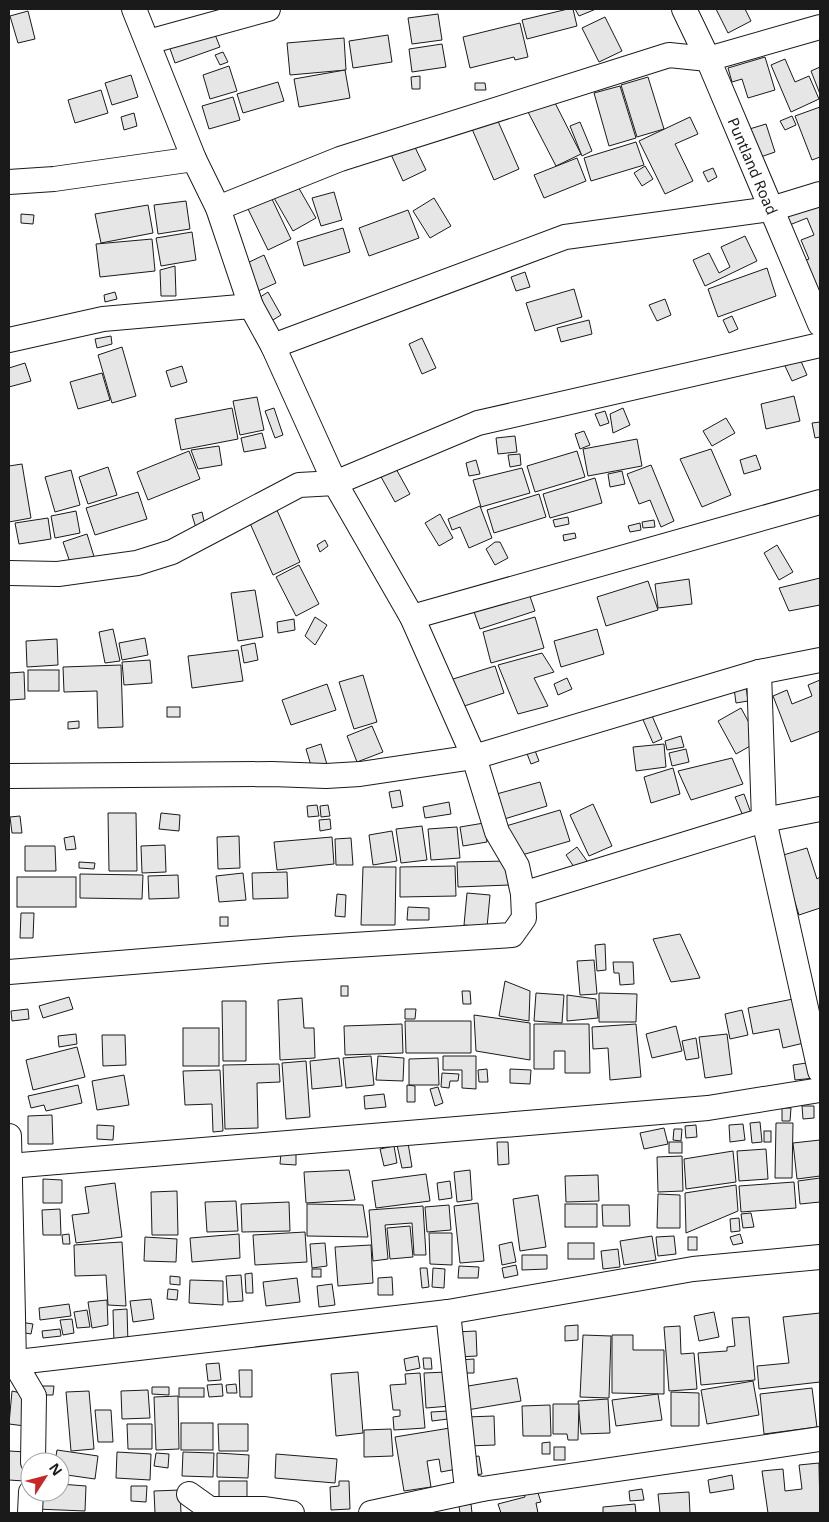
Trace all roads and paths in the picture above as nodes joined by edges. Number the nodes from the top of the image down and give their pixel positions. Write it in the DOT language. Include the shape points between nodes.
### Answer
graph roads {
  1 [pos="134,9"];
  2 [pos="268,9"];
  3 [pos="684,9"];
  4 [pos="820,28"];
  5 [pos="148,42"];
  6 [pos="708,59"];
  7 [pos="194,159"];
  8 [pos="9,182"];
  9 [pos="820,194"];
  10 [pos="218,208"];
  11 [pos="771,208"];
  12 [pos="251,306"];
  13 [pos="820,324"];
  14 [pos="9,340"];
  15 [pos="820,345"];
  16 [pos="273,346"];
  17 [pos="335,483"];
  18 [pos="820,502"];
  19 [pos="9,573"];
  20 [pos="412,617"];
  21 [pos="820,660"];
  22 [pos="759,672"];
  23 [pos="474,757"];
  24 [pos="9,776"];
  25 [pos="820,809"];
  26 [pos="764,820"];
  27 [pos="523,894"];
  28 [pos="9,972"];
  29 [pos="820,1071"];
  30 [pos="820,1090"];
  31 [pos="9,1136"];
  32 [pos="10,1166"];
  33 [pos="820,1257"];
  34 [pos="448,1312"];
  35 [pos="11,1362"];
  36 [pos="820,1439"];
  37 [pos="33,1452"];
  38 [pos="482,1490"];
  39 [pos="189,1494"];
  40 [pos="292,1513"];
  41 [pos="371,1513"];
  1 -- 5 [label="street"];
  2 -- 5 [label="street"];
  3 -- 6 [label="street, Puntland Road"];
  4 -- 6 [label="street"];
  5 -- 7 [label="street"];
  6 -- 10 [label="street" via="669,55 340,159"];
  6 -- 11 [label="street, Puntland Road"];
  7 -- 8 [label="street" via="54,179"];
  7 -- 10 [label="street"];
  9 -- 11 [label="street"];
  10 -- 12 [label="street"];
  11 -- 13 [label="street, Puntland Road"];
  11 -- 16 [label="street" via="565,237"];
  12 -- 14 [label="street" via="103,319"];
  12 -- 16 [label="street"];
  15 -- 17 [label="street" via="478,422"];
  16 -- 17 [label="street"];
  17 -- 19 [label="street" via="299,485 172,552 137,562 58,574"];
  17 -- 20 [label="street"];
  18 -- 20 [label="street"];
  20 -- 23 [label="street"];
  21 -- 22 [label="street"];
  22 -- 23 [label="street"];
  22 -- 26 [label="street"];
  23 -- 24 [label="street" via="326,776"];
  23 -- 27 [label="street" via="497,832 517,866"];
  25 -- 26 [label="street"];
  26 -- 27 [label="street"];
  26 -- 29 [label="street"];
  27 -- 28 [label="street" via="524,918 512,935"];
  30 -- 32 [label="street" via="708,1108"];
  31 -- 32 [label="street"];
  32 -- 35 [label="street"];
  33 -- 34 [label="street" via="693,1269"];
  34 -- 35 [label="street"];
  34 -- 38 [label="street" via="466,1480 472,1487"];
  35 -- 37 [label="street" via="34,1396"];
  36 -- 38 [label="street"];
  38 -- 41 [label="street"];
  39 -- 40 [label="street" via="210,1509 265,1509"];
}
